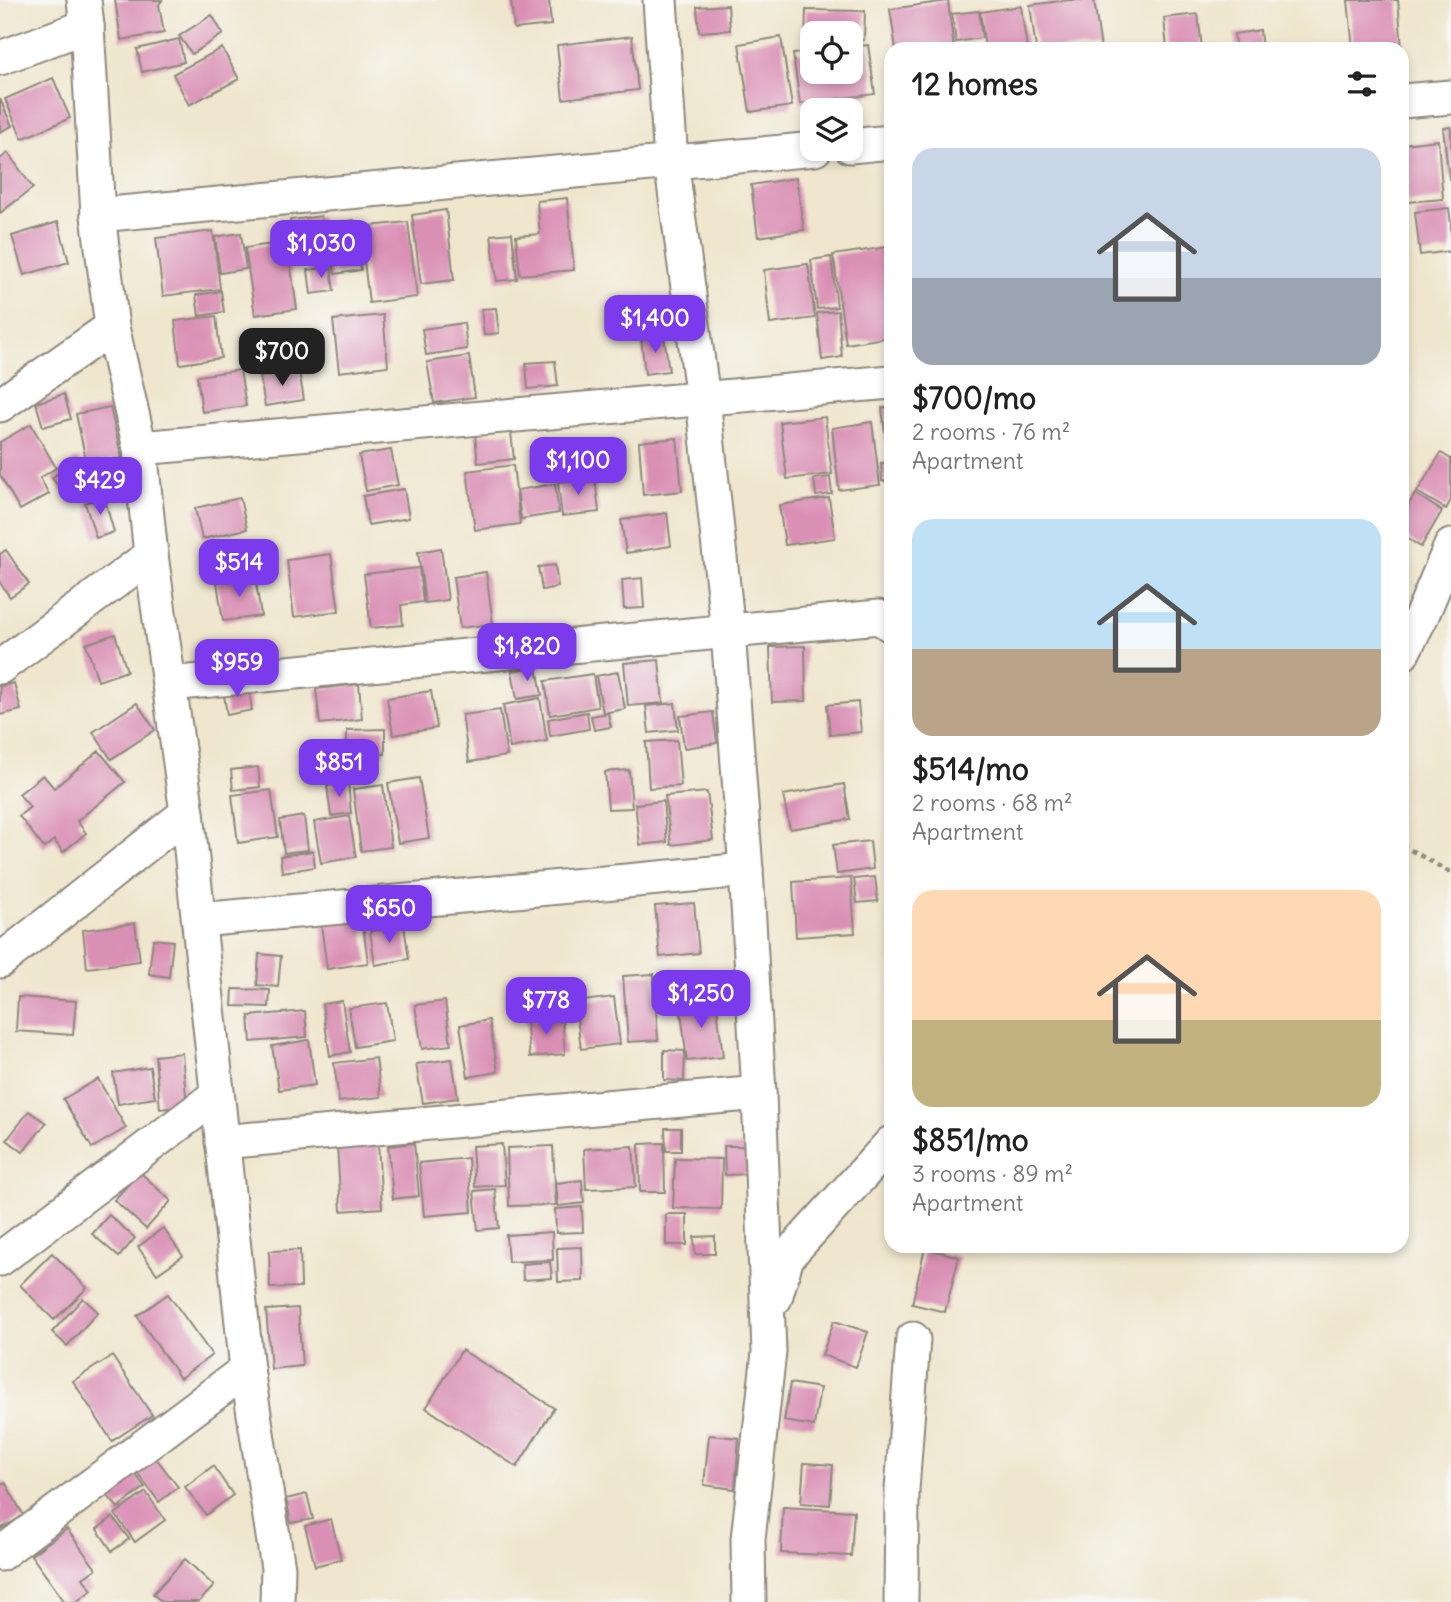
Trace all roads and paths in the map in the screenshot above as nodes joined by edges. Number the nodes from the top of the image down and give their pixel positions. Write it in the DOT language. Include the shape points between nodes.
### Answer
graph roads {
  1 [pos="660,0"];
  2 [pos="85,13"];
  3 [pos="0,58"];
  4 [pos="1451,97"];
  5 [pos="1409,100"];
  6 [pos="884,143"];
  7 [pos="863,145"];
  8 [pos="800,150"];
  9 [pos="671,161"];
  10 [pos="98,215"];
  11 [pos="112,327"];
  12 [pos="884,383"];
  13 [pos="703,399"];
  14 [pos="0,405"];
  15 [pos="140,448"];
  16 [pos="1451,546"];
  17 [pos="151,555"];
  18 [pos="884,620"];
  19 [pos="729,632"];
  20 [pos="1409,640"];
  21 [pos="0,667"];
  22 [pos="169,684"];
  23 [pos="187,813"];
  24 [pos="1409,849"];
  25 [pos="746,870"];
  26 [pos="1451,873"];
  27 [pos="199,920"];
  28 [pos="0,961"];
  29 [pos="759,1093"];
  30 [pos="217,1095"];
  31 [pos="222,1142"];
  32 [pos="884,1151"];
  33 [pos="0,1259"];
  34 [pos="768,1321"];
  35 [pos="913,1339"];
  36 [pos="247,1369"];
  37 [pos="0,1554"];
  38 [pos="277,1602"];
  39 [pos="749,1602"];
  40 [pos="901,1602"];
  1 -- 9 [label="street"];
  2 -- 3 [label="street"];
  2 -- 10 [label="street"];
  4 -- 5 [label="street"];
  6 -- 7 [label="street"];
  8 -- 9 [label="street"];
  9 -- 10 [label="street"];
  9 -- 13 [label="street"];
  10 -- 11 [label="street"];
  11 -- 14 [label="street"];
  11 -- 15 [label="street"];
  12 -- 13 [label="street"];
  13 -- 15 [label="street"];
  13 -- 19 [label="street"];
  15 -- 17 [label="street"];
  16 -- 20 [label="street"];
  17 -- 21 [label="street"];
  17 -- 22 [label="street"];
  18 -- 19 [label="street" via="879,617"];
  19 -- 22 [label="street"];
  19 -- 25 [label="street"];
  22 -- 23 [label="street"];
  23 -- 27 [label="street"];
  23 -- 28 [label="street"];
  24 -- 26 [label="path"];
  25 -- 27 [label="street"];
  25 -- 29 [label="street"];
  27 -- 30 [label="street"];
  29 -- 31 [label="street"];
  29 -- 34 [label="street"];
  30 -- 31 [label="street"];
  30 -- 33 [label="street"];
  31 -- 36 [label="street"];
  32 -- 34 [label="street" via="787,1258"];
  34 -- 39 [label="street" via="769,1352 748,1539"];
  35 -- 40 [label="street" via="902,1490"];
  36 -- 37 [label="street"];
  36 -- 38 [label="street" via="278,1568"];
}
